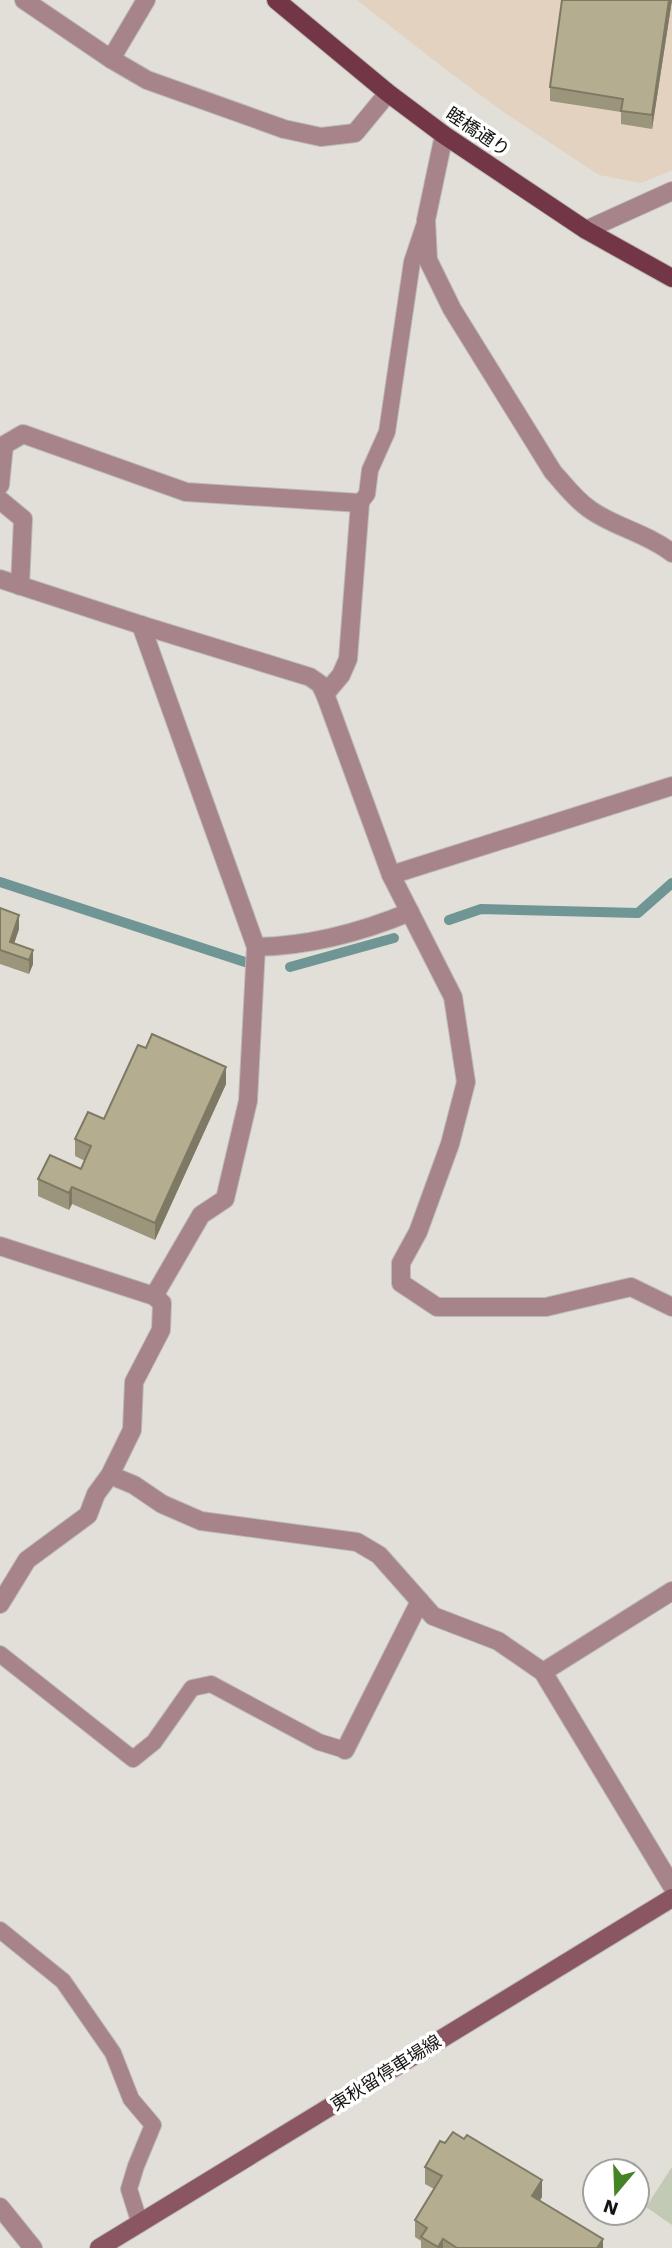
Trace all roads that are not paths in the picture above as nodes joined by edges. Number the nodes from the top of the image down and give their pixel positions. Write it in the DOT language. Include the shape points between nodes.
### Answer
graph roads {
  1 [pos="24,0"];
  2 [pos="146,0"];
  3 [pos="275,0"];
  4 [pos="111,60"];
  5 [pos="388,93"];
  6 [pos="444,135"];
  7 [pos="672,191"];
  8 [pos="426,220"];
  9 [pos="586,230"];
  10 [pos="672,278"];
  11 [pos="0,485"];
  12 [pos="0,500"];
  13 [pos="360,503"];
  14 [pos="672,553"];
  15 [pos="0,579"];
  16 [pos="20,586"];
  17 [pos="141,625"];
  18 [pos="325,694"];
  19 [pos="672,786"];
  20 [pos="391,874"];
  21 [pos="410,912"];
  22 [pos="256,947"];
  23 [pos="0,1246"];
  24 [pos="154,1296"];
  25 [pos="672,1307"];
  26 [pos="110,1475"];
  27 [pos="672,1591"];
  28 [pos="419,1601"];
  29 [pos="0,1604"];
  30 [pos="0,1654"];
  31 [pos="543,1672"];
  32 [pos="345,1750"];
  33 [pos="672,1886"];
  34 [pos="672,1898"];
  35 [pos="0,1930"];
  36 [pos="0,2207"];
  37 [pos="140,2224"];
  38 [pos="33,2248"];
  39 [pos="99,2248"];
  1 -- 4 [label="street"];
  2 -- 4 [label="street"];
  3 -- 5 [label="main road, 睦橋通り"];
  4 -- 5 [label="street" via="146,80 284,129 321,137 355,134"];
  5 -- 6 [label="main road, 睦橋通り"];
  6 -- 8 [label="street"];
  6 -- 9 [label="main road, 睦橋通り"];
  7 -- 9 [label="street"];
  8 -- 13 [label="lane" via="412,262 387,432"];
  8 -- 14 [label="street" via="428,260 452,309 553,472 589,510"];
  9 -- 10 [label="main road, 睦橋通り"];
  11 -- 13 [label="street" via="4,445 23,434 186,492"];
  12 -- 16 [label="street" via="23,519"];
  13 -- 18 [label="street" via="348,659"];
  15 -- 16 [label="street"];
  16 -- 17 [label="street"];
  17 -- 18 [label="street" via="310,677"];
  17 -- 22 [label="street"];
  18 -- 20 [label="street"];
  19 -- 20 [label="street"];
  20 -- 21 [label="street"];
  21 -- 22 [label="street" via="335,937"];
  21 -- 25 [label="street" via="453,998 466,1082 450,1144 418,1232 401,1263 401,1283 437,1307 546,1307 631,1287"];
  22 -- 24 [label="street" via="248,1101 225,1199 201,1215"];
  23 -- 24 [label="street"];
  24 -- 26 [label="street" via="162,1303 161,1330 134,1382 132,1430"];
  26 -- 28 [label="street" via="201,1521 357,1542 379,1555"];
  26 -- 29 [label="street" via="88,1515 27,1560"];
  27 -- 31 [label="street"];
  28 -- 31 [label="street" via="433,1616 498,1641"];
  28 -- 32 [label="street"];
  30 -- 32 [label="lane" via="133,1759 154,1742 192,1688 211,1684 319,1742"];
  31 -- 33 [label="street"];
  34 -- 37 [label="main road, 東秋留停車場線"];
  35 -- 37 [label="lane" via="63,1981 113,2053 131,2099 153,2126 130,2189"];
  36 -- 38 [label="street"];
  37 -- 39 [label="main road, 東秋留停車場線"];
}
